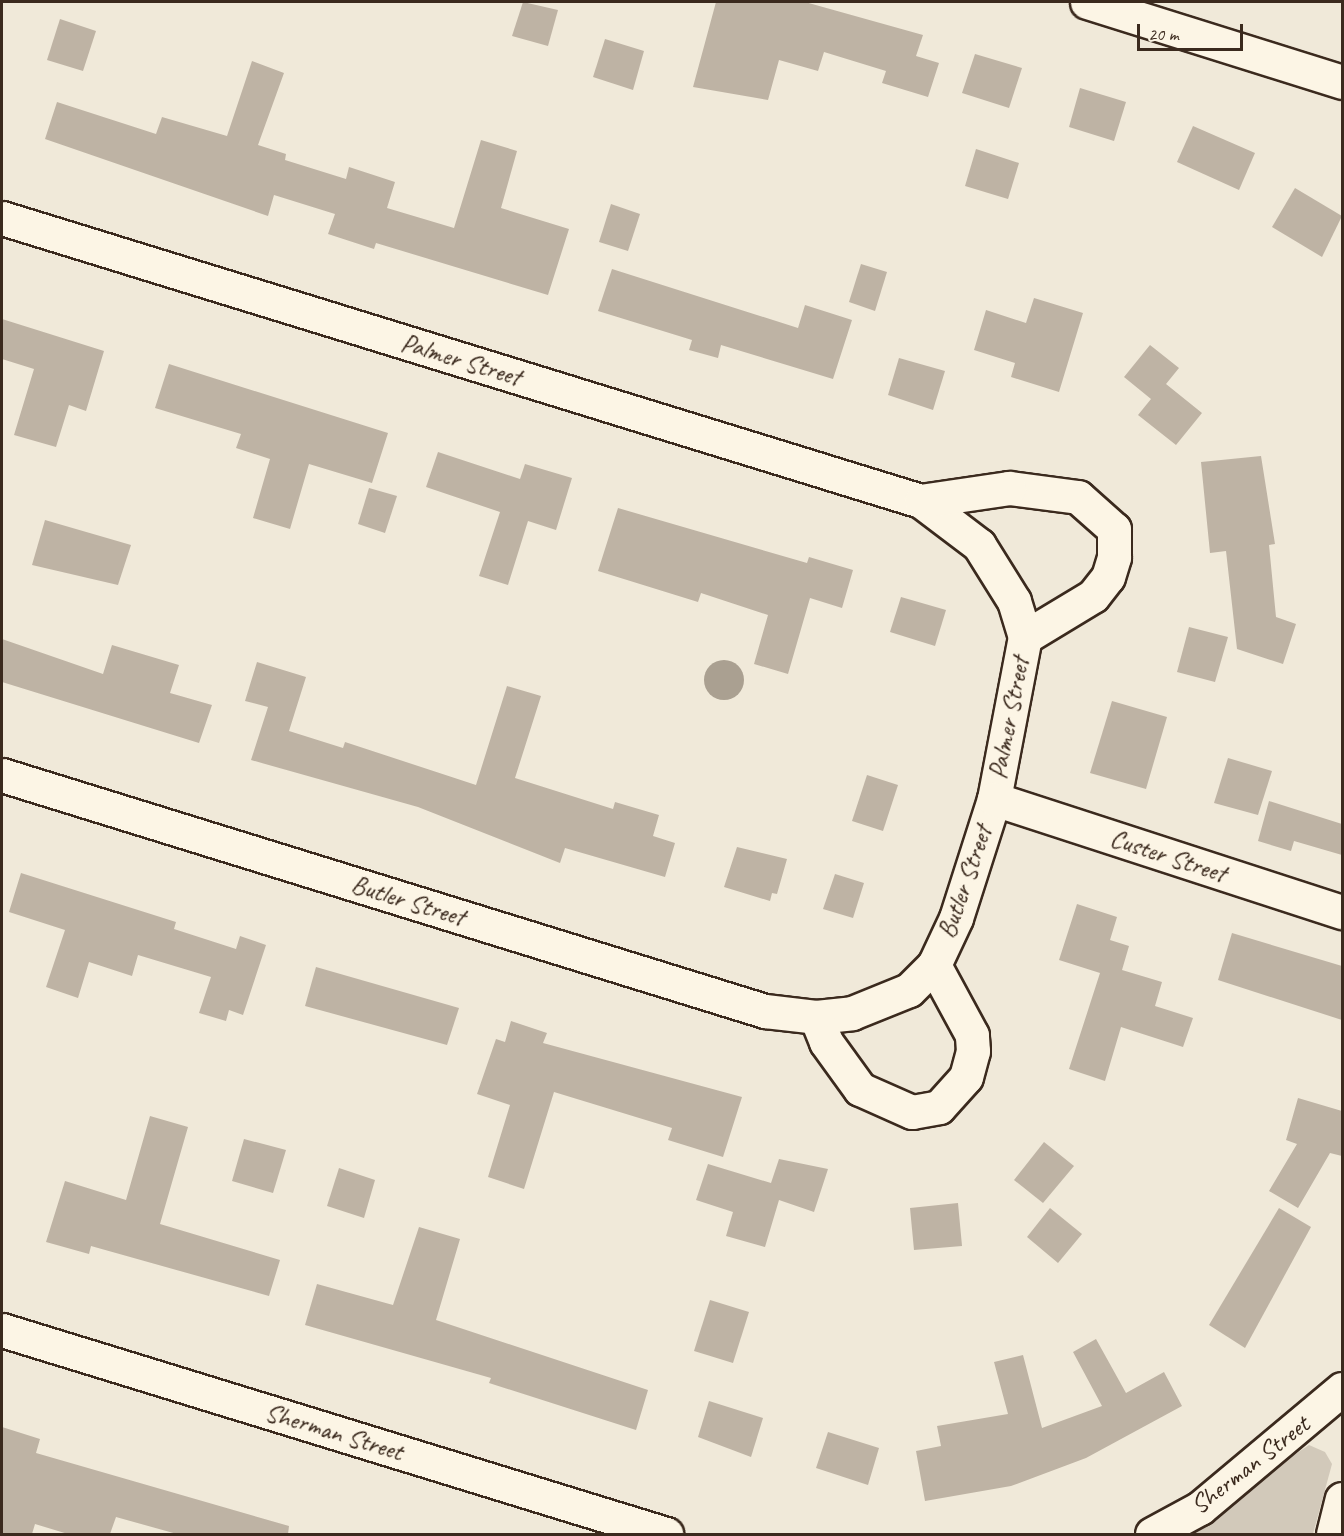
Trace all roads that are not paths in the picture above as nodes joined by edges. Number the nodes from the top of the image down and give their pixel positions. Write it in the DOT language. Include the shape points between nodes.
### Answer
graph roads {
  1 [pos="1087,2"];
  2 [pos="1267,58"];
  3 [pos="1342,82"];
  4 [pos="1342,98"];
  5 [pos="2,218"];
  6 [pos="921,501"];
  7 [pos="1025,637"];
  8 [pos="2,775"];
  9 [pos="994,799"];
  10 [pos="1342,912"];
  11 [pos="934,964"];
  12 [pos="816,1017"];
  13 [pos="2,1330"];
  14 [pos="1342,1389"];
  15 [pos="1342,1499"];
  16 [pos="666,1534"];
  17 [pos="1152,1534"];
  18 [pos="1332,1534"];
  1 -- 2 [label="street"];
  2 -- 3 [label="street"];
  2 -- 4 [label="street"];
  5 -- 6 [label="street, Palmer Street"];
  6 -- 7 [label="street, Palmer Street" via="979,545 1014,601"];
  6 -- 7 [label="street, Palmer Street" via="1042,488 1078,497 1114,529 1108,577 1093,596"];
  7 -- 9 [label="street, Palmer Street"];
  8 -- 12 [label="street, Butler Street" via="765,1011"];
  9 -- 10 [label="street, Custer Street"];
  9 -- 11 [label="street, Butler Street" via="956,918"];
  11 -- 12 [label="street, Butler Street" via="909,990 881,1004"];
  11 -- 12 [label="street, Butler Street" via="972,1035 973,1051 966,1077 939,1107 912,1112 860,1089 826,1042"];
  13 -- 16 [label="street, Sherman Street"];
  14 -- 17 [label="street, Sherman Street" via="1200,1508"];
  15 -- 18 [label="street"];
}
